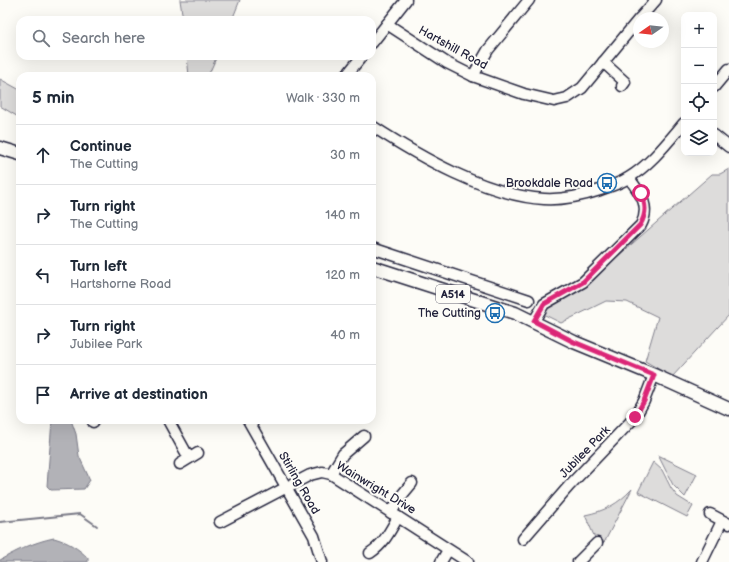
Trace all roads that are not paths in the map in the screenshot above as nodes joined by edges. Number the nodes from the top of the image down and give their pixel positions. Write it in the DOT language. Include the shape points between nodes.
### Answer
graph roads {
  1 [pos="406,0"];
  2 [pos="529,0"];
  3 [pos="656,0"];
  4 [pos="645,12"];
  5 [pos="387,24"];
  6 [pos="633,25"];
  7 [pos="376,38"];
  8 [pos="359,60"];
  9 [pos="603,62"];
  10 [pos="729,69"];
  11 [pos="349,72"];
  12 [pos="473,76"];
  13 [pos="716,84"];
  14 [pos="622,86"];
  15 [pos="681,126"];
  16 [pos="376,129"];
  17 [pos="717,137"];
  18 [pos="729,147"];
  19 [pos="0,148"];
  20 [pos="16,153"];
  21 [pos="629,178"];
  22 [pos="376,249"];
  23 [pos="376,269"];
  24 [pos="515,313"];
  25 [pos="534,321"];
  26 [pos="654,375"];
  27 [pos="729,409"];
  28 [pos="171,424"];
  29 [pos="250,424"];
  30 [pos="364,436"];
  31 [pos="180,464"];
  32 [pos="331,474"];
  33 [pos="412,483"];
  34 [pos="286,488"];
  35 [pos="710,514"];
  36 [pos="394,515"];
  37 [pos="220,522"];
  38 [pos="725,523"];
  39 [pos="523,540"];
  40 [pos="597,543"];
  41 [pos="448,550"];
  42 [pos="370,553"];
  43 [pos="584,560"];
  44 [pos="322,562"];
  45 [pos="441,562"];
  46 [pos="468,562"];
  47 [pos="702,562"];
  1 -- 5 [label="street"];
  2 -- 12 [label="street" via="488,50"];
  3 -- 4 [label="street, Hartshill Road"];
  5 -- 7 [label="street"];
  5 -- 12 [label="street, Hartshill Road" via="447,63"];
  6 -- 9 [label="street, Hartshill Road"];
  8 -- 11 [label="street"];
  9 -- 12 [label="street, Hartshill Road" via="577,93 554,101 531,96"];
  9 -- 14 [label="street" via="625,82"];
  10 -- 13 [label="street"];
  15 -- 21 [label="street" via="656,155"];
  16 -- 21 [label="street" via="439,166 496,189 534,198 580,196"];
  17 -- 18 [label="street"];
  19 -- 20 [label="main road"];
  21 -- 25 [label="street" via="641,193 646,206 644,219 583,282 544,304"];
  22 -- 24 [label="street" via="525,299"];
  23 -- 24 [label="main road, A514"];
  24 -- 25 [label="main road, A514"];
  25 -- 26 [label="main road, A514" via="574,342"];
  26 -- 27 [label="main road, A514"];
  26 -- 39 [label="street, Jubilee Park" via="635,417 569,486"];
  28 -- 31 [label="street" via="193,456"];
  29 -- 34 [label="street, Stirling Road"];
  30 -- 32 [label="street" via="343,454"];
  32 -- 34 [label="street, Wainwright Drive" via="322,472 310,475"];
  32 -- 36 [label="street, Wainwright Drive"];
  33 -- 36 [label="street" via="402,495"];
  34 -- 37 [label="street, Wainwright Drive"];
  34 -- 44 [label="street, Stirling Road" via="314,536"];
  35 -- 38 [label="street"];
  36 -- 41 [label="street, Wainwright Drive"];
  36 -- 42 [label="street" via="386,538"];
  38 -- 47 [label="street"];
  40 -- 43 [label="street"];
  41 -- 45 [label="street"];
  41 -- 46 [label="street, Wainwright Drive"];
}
